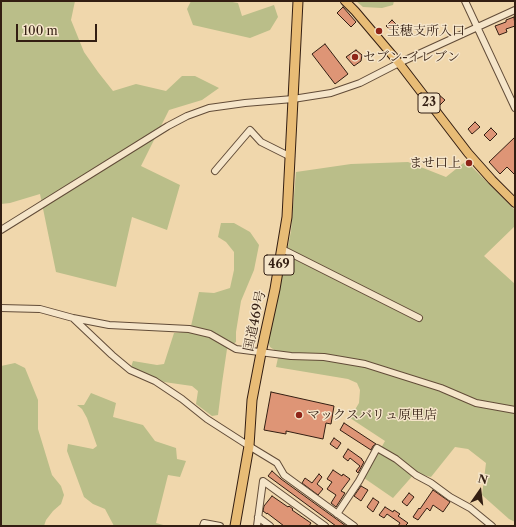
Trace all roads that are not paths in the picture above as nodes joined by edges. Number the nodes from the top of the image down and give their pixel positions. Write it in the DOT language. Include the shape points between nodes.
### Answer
graph roads {
  1 [pos="298,1"];
  2 [pos="345,1"];
  3 [pos="466,1"];
  4 [pos="515,10"];
  5 [pos="477,27"];
  6 [pos="399,63"];
  7 [pos="293,99"];
  8 [pos="515,108"];
  9 [pos="291,157"];
  10 [pos="215,171"];
  11 [pos="515,203"];
  12 [pos="1,230"];
  13 [pos="282,249"];
  14 [pos="1,308"];
  15 [pos="73,318"];
  16 [pos="419,318"];
  17 [pos="261,352"];
  18 [pos="515,410"];
  19 [pos="248,446"];
  20 [pos="337,514"];
  21 [pos="258,517"];
  22 [pos="352,525"];
  23 [pos="203,526"];
  24 [pos="220,526"];
  25 [pos="235,526"];
  26 [pos="257,526"];
  27 [pos="270,526"];
  28 [pos="325,526"];
  29 [pos="492,526"];
  1 -- 7 [label="highway, 国道469号 / 469"];
  2 -- 6 [label="main road, 23"];
  3 -- 5 [label="street"];
  4 -- 5 [label="street"];
  5 -- 6 [label="street"];
  5 -- 8 [label="street"];
  6 -- 7 [label="street" via="360,83 331,93"];
  6 -- 11 [label="main road, 23" via="468,153"];
  7 -- 9 [label="highway, 国道469号 / 469"];
  7 -- 12 [label="street" via="209,108 187,116"];
  9 -- 10 [label="street" via="261,142 250,130"];
  9 -- 13 [label="highway, 国道469号 / 469"];
  13 -- 16 [label="street"];
  13 -- 17 [label="highway, 国道469号 / 469"];
  14 -- 15 [label="street" via="40,309"];
  15 -- 17 [label="street" via="109,325 189,329 210,334 236,349"];
  15 -- 19 [label="street" via="130,370 155,381"];
  17 -- 18 [label="street" via="324,357 365,364 441,388 476,403"];
  17 -- 19 [label="highway, 国道469号 / 469" via="252,400"];
  19 -- 20 [label="street" via="277,463 284,475"];
  19 -- 25 [label="highway, 国道469号 / 469"];
  20 -- 22 [label="street"];
  20 -- 29 [label="street" via="377,448 470,508"];
  21 -- 26 [label="street"];
  21 -- 27 [label="street"];
  21 -- 28 [label="street" via="263,481"];
  23 -- 24 [label="street"];
}
